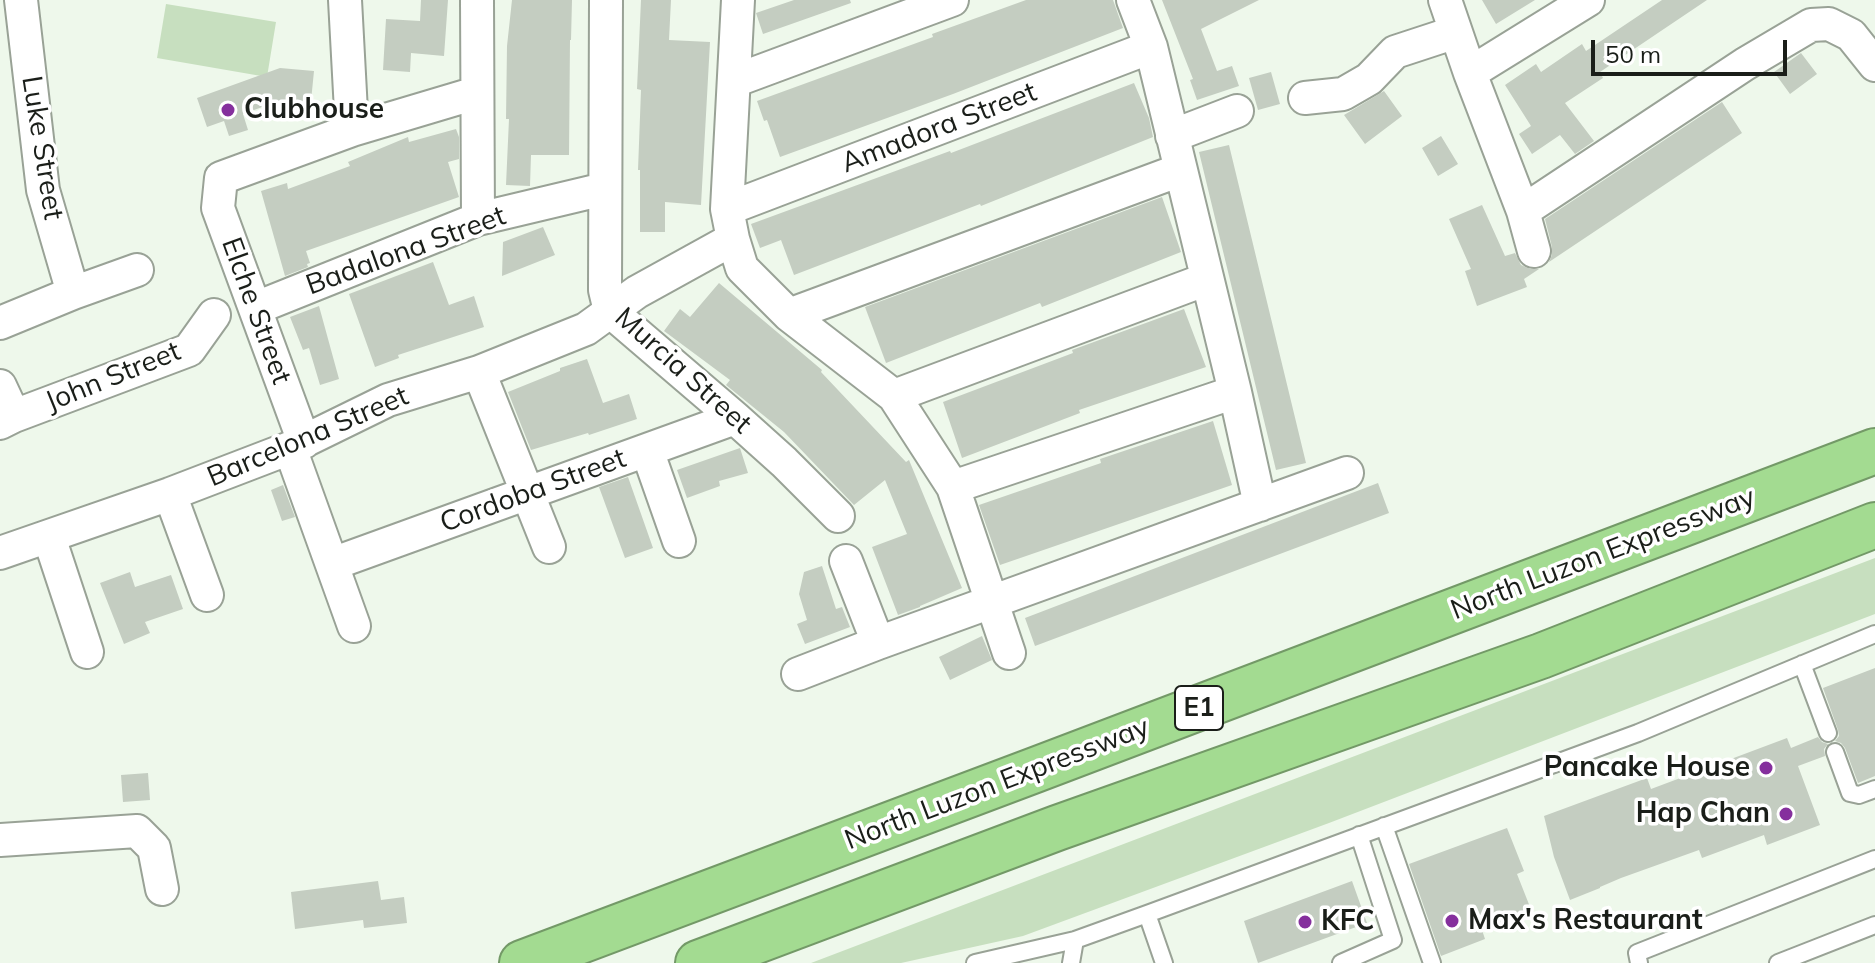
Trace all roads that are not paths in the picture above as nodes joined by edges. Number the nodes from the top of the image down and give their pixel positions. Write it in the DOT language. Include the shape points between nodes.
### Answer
graph roads {
  1 [pos="21,0"];
  2 [pos="345,0"];
  3 [pos="477,0"];
  4 [pos="606,0"];
  5 [pos="738,0"];
  6 [pos="952,0"];
  7 [pos="1133,0"];
  8 [pos="1445,0"];
  9 [pos="1588,0"];
  10 [pos="1456,32"];
  11 [pos="1151,47"];
  12 [pos="1875,65"];
  13 [pos="1470,73"];
  14 [pos="734,81"];
  15 [pos="476,93"];
  16 [pos="1305,98"];
  17 [pos="1237,111"];
  18 [pos="352,130"];
  19 [pos="1172,136"];
  20 [pos="1180,170"];
  21 [pos="604,189"];
  22 [pos="1523,211"];
  23 [pos="478,219"];
  24 [pos="730,224"];
  25 [pos="1534,251"];
  26 [pos="137,270"];
  27 [pos="1207,279"];
  28 [pos="73,293"];
  29 [pos="256,308"];
  30 [pos="610,311"];
  31 [pos="214,315"];
  32 [pos="789,315"];
  33 [pos="0,323"];
  34 [pos="479,372"];
  35 [pos="0,386"];
  36 [pos="1235,392"];
  37 [pos="894,396"];
  38 [pos="735,418"];
  39 [pos="7,420"];
  40 [pos="297,445"];
  41 [pos="647,450"];
  42 [pos="1875,451"];
  43 [pos="1347,473"];
  44 [pos="953,487"];
  45 [pos="526,492"];
  46 [pos="170,494"];
  47 [pos="1260,505"];
  48 [pos="838,516"];
  49 [pos="1875,525"];
  50 [pos="49,537"];
  51 [pos="679,541"];
  52 [pos="549,547"];
  53 [pos="0,553"];
  54 [pos="846,561"];
  55 [pos="332,564"];
  56 [pos="207,595"];
  57 [pos="992,602"];
  58 [pos="354,626"];
  59 [pos="1875,634"];
  60 [pos="878,643"];
  61 [pos="87,652"];
  62 [pos="1009,653"];
  63 [pos="1802,664"];
  64 [pos="798,674"];
  65 [pos="1828,733"];
  66 [pos="1835,752"];
  67 [pos="1875,789"];
  68 [pos="1384,826"];
  69 [pos="1359,835"];
  70 [pos="0,840"];
  71 [pos="1875,859"];
  72 [pos="162,889"];
  73 [pos="1147,914"];
  74 [pos="1875,925"];
  75 [pos="1075,940"];
  76 [pos="522,963"];
  77 [pos="698,963"];
  78 [pos="975,963"];
  79 [pos="1071,963"];
  80 [pos="1164,963"];
  81 [pos="1341,963"];
  82 [pos="1432,963"];
  83 [pos="1639,963"];
  84 [pos="1778,963"];
  1 -- 28 [label="street, Luke Street" via="43,190"];
  2 -- 18 [label="street"];
  3 -- 15 [label="street"];
  4 -- 21 [label="street, Murcia Street"];
  5 -- 14 [label="street"];
  6 -- 14 [label="street"];
  7 -- 11 [label="street"];
  8 -- 10 [label="street"];
  9 -- 13 [label="street"];
  10 -- 13 [label="street"];
  10 -- 16 [label="street" via="1395,52 1369,79 1343,94"];
  11 -- 19 [label="street"];
  11 -- 24 [label="street, Amadora Street"];
  12 -- 22 [label="street" via="1851,35 1829,24 1811,25"];
  13 -- 22 [label="street"];
  14 -- 24 [label="street"];
  15 -- 18 [label="street"];
  15 -- 23 [label="street"];
  17 -- 19 [label="street"];
  18 -- 29 [label="street, Elche Street" via="221,178 218,208"];
  19 -- 20 [label="street"];
  20 -- 27 [label="street"];
  20 -- 32 [label="street"];
  21 -- 23 [label="street, Badalona Street"];
  21 -- 30 [label="street, Murcia Street"];
  22 -- 25 [label="street"];
  23 -- 29 [label="street, Badalona Street"];
  24 -- 30 [label="street, Amadora Street"];
  24 -- 32 [label="street" via="742,268"];
  26 -- 28 [label="street"];
  27 -- 36 [label="street"];
  27 -- 37 [label="street"];
  28 -- 33 [label="street"];
  29 -- 40 [label="street, Elche Street"];
  30 -- 34 [label="street, Barcelona Street" via="586,329"];
  30 -- 38 [label="street, Murcia Street"];
  31 -- 39 [label="street, John Street" via="189,350"];
  32 -- 37 [label="street"];
  34 -- 40 [label="street, Barcelona Street" via="388,400"];
  34 -- 45 [label="street"];
  35 -- 39 [label="street"];
  36 -- 44 [label="street"];
  36 -- 47 [label="street"];
  37 -- 44 [label="street"];
  38 -- 41 [label="street, Cordoba Street"];
  38 -- 48 [label="street, Murcia Street"];
  40 -- 46 [label="street, Barcelona Street"];
  40 -- 55 [label="street, Elche Street"];
  41 -- 45 [label="street, Cordoba Street"];
  41 -- 51 [label="street"];
  42 -- 76 [label="highway, North Luzon Expressway / E1"];
  43 -- 47 [label="street"];
  44 -- 57 [label="street"];
  45 -- 52 [label="street"];
  45 -- 55 [label="street, Cordoba Street"];
  46 -- 50 [label="street, Barcelona Street"];
  46 -- 56 [label="street"];
  47 -- 57 [label="street"];
  49 -- 77 [label="highway, E1" via="1541,656 1057,828"];
  50 -- 53 [label="street, Barcelona Street"];
  50 -- 61 [label="street"];
  54 -- 60 [label="street"];
  55 -- 58 [label="street, Elche Street"];
  57 -- 60 [label="street"];
  57 -- 62 [label="street"];
  59 -- 63 [label="lane"];
  60 -- 64 [label="street"];
  63 -- 65 [label="lane"];
  63 -- 68 [label="lane" via="1638,733"];
  66 -- 67 [label="lane" via="1850,793"];
  68 -- 69 [label="lane"];
  68 -- 82 [label="lane"];
  69 -- 73 [label="lane"];
  69 -- 81 [label="lane" via="1393,940"];
  70 -- 72 [label="street" via="137,831 154,848"];
  71 -- 83 [label="lane" via="1637,953"];
  73 -- 75 [label="lane"];
  73 -- 80 [label="lane"];
  74 -- 84 [label="lane"];
  75 -- 78 [label="lane"];
  75 -- 79 [label="lane"];
}
